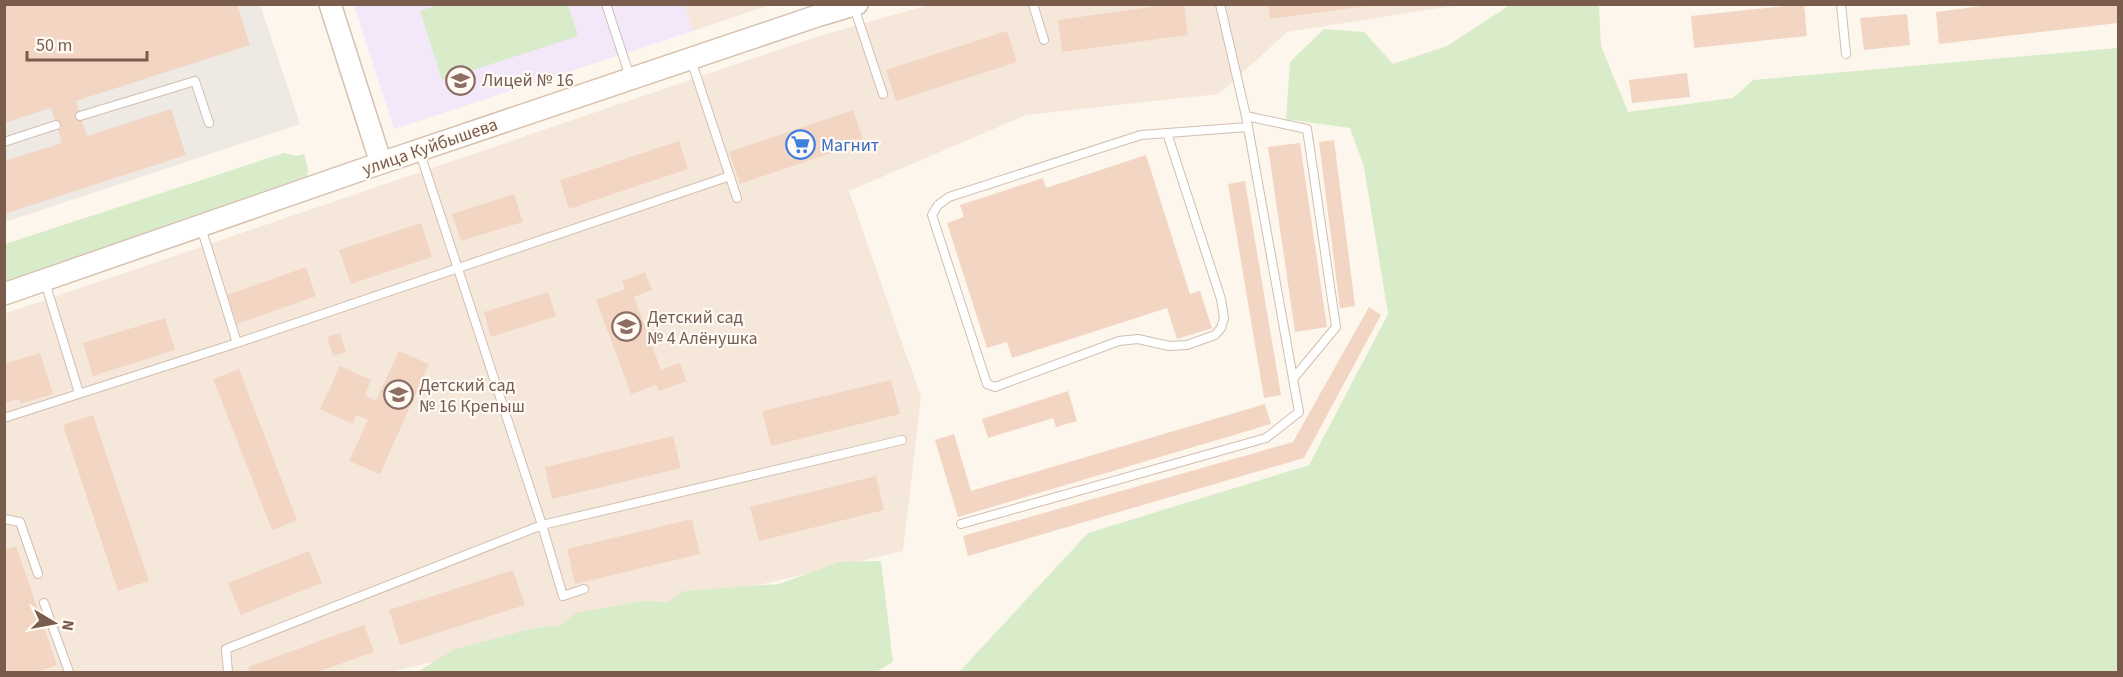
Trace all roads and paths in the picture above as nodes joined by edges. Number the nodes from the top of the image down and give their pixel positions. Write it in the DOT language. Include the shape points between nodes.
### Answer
graph roads {
  1 [pos="330,4"];
  2 [pos="606,4"];
  3 [pos="1033,4"];
  4 [pos="1220,4"];
  5 [pos="1841,4"];
  6 [pos="855,5"];
  7 [pos="1044,40"];
  8 [pos="1846,54"];
  9 [pos="691,58"];
  10 [pos="631,79"];
  11 [pos="883,94"];
  12 [pos="80,116"];
  13 [pos="1246,116"];
  14 [pos="208,123"];
  15 [pos="56,125"];
  16 [pos="1248,127"];
  17 [pos="1167,134"];
  18 [pos="4,142"];
  19 [pos="420,150"];
  20 [pos="381,163"];
  21 [pos="730,176"];
  22 [pos="737,198"];
  23 [pos="200,226"];
  24 [pos="459,267"];
  25 [pos="44,280"];
  26 [pos="4,294"];
  27 [pos="237,343"];
  28 [pos="1293,378"];
  29 [pos="79,393"];
  30 [pos="4,418"];
  31 [pos="903,440"];
  32 [pos="4,519"];
  33 [pos="961,524"];
  34 [pos="542,525"];
  35 [pos="38,574"];
  36 [pos="584,589"];
  37 [pos="44,603"];
  38 [pos="69,672"];
  39 [pos="228,672"];
  1 -- 20 [label="main road"];
  2 -- 10 [label="lane"];
  3 -- 7 [label="lane"];
  4 -- 13 [label="lane"];
  5 -- 8 [label="lane"];
  6 -- 9 [label="main road, улица Куйбышева"];
  6 -- 11 [label="lane"];
  9 -- 10 [label="main road, улица Куйбышева"];
  9 -- 21 [label="lane"];
  10 -- 19 [label="main road, улица Куйбышева"];
  12 -- 14 [label="lane" via="195,81"];
  13 -- 16 [label="lane"];
  13 -- 28 [label="lane" via="1307,129 1336,327"];
  15 -- 18 [label="lane"];
  16 -- 17 [label="lane"];
  16 -- 28 [label="lane"];
  17 -- 17 [label="lane" via="1141,135 949,197 938,205 932,215 987,384 995,387 1119,341 1138,339 1169,346 1186,345 1215,335 1221,328 1221,299"];
  19 -- 20 [label="main road, улица Куйбышева"];
  19 -- 24 [label="lane"];
  20 -- 23 [label="main road, улица Куйбышева"];
  21 -- 22 [label="lane"];
  21 -- 24 [label="lane"];
  23 -- 25 [label="main road, улица Куйбышева"];
  23 -- 27 [label="lane"];
  24 -- 27 [label="lane"];
  24 -- 34 [label="lane"];
  25 -- 26 [label="main road, улица Куйбышева"];
  25 -- 29 [label="lane"];
  27 -- 29 [label="lane"];
  28 -- 33 [label="lane" via="1299,412 1266,438"];
  29 -- 30 [label="lane"];
  31 -- 34 [label="lane"];
  32 -- 35 [label="lane" via="20,522"];
  34 -- 36 [label="lane" via="563,596"];
  34 -- 39 [label="lane" via="226,649"];
  37 -- 38 [label="lane"];
}
